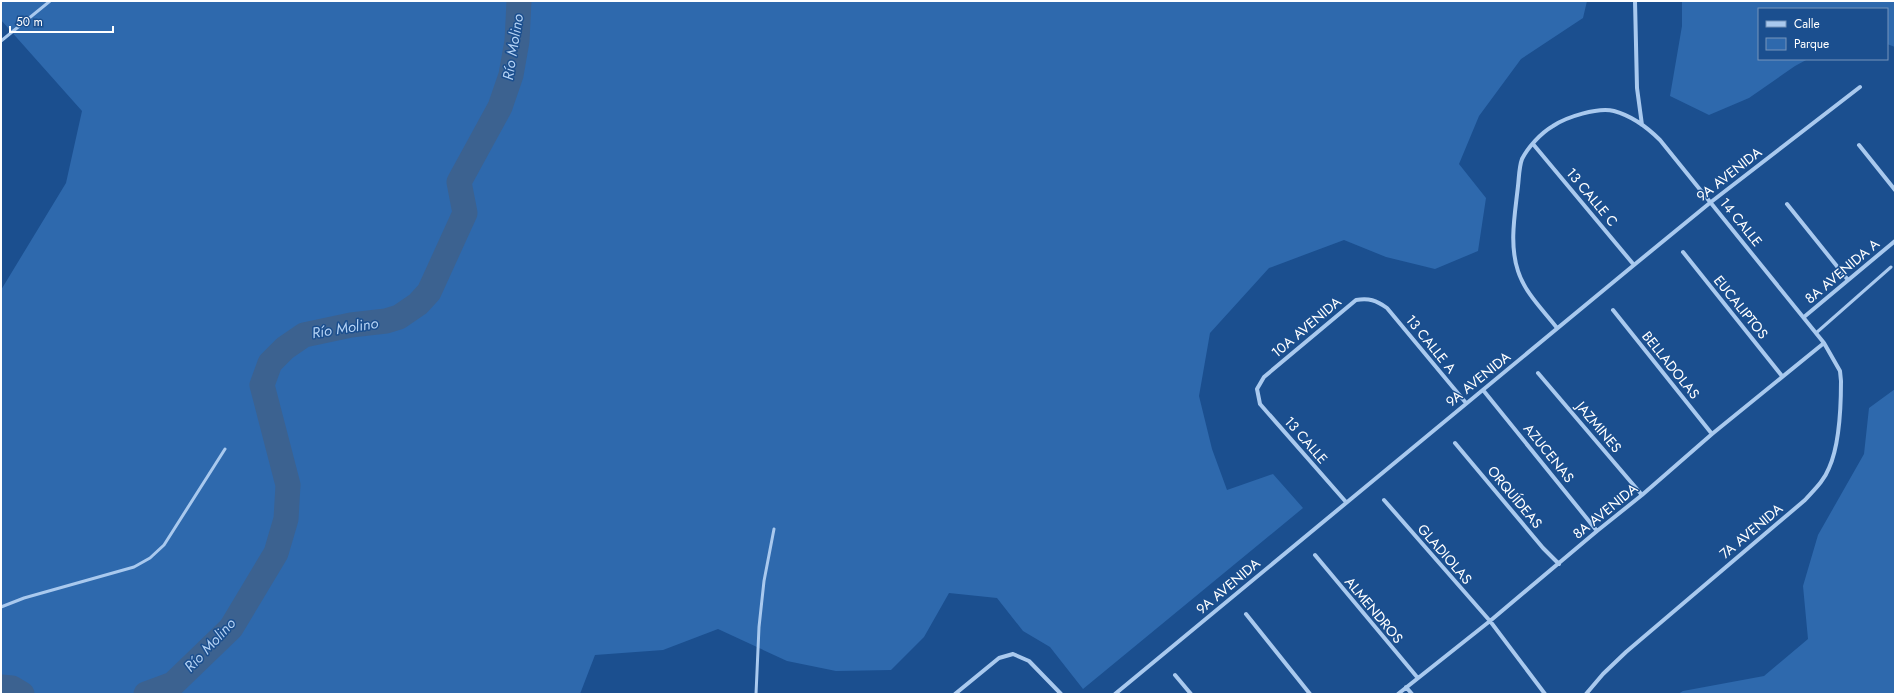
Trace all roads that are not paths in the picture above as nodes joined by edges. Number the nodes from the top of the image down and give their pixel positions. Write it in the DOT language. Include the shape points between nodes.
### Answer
graph roads {
  1 [pos="50,1"];
  2 [pos="1635,1"];
  3 [pos="1,41"];
  4 [pos="1860,86"];
  5 [pos="1642,124"];
  6 [pos="1533,144"];
  7 [pos="1859,145"];
  8 [pos="1895,190"];
  9 [pos="1711,202"];
  10 [pos="1787,204"];
  11 [pos="1895,241"];
  12 [pos="1683,252"];
  13 [pos="1634,265"];
  14 [pos="1890,267"];
  15 [pos="1848,280"];
  16 [pos="1377,301"];
  17 [pos="1613,310"];
  18 [pos="1804,317"];
  19 [pos="1558,328"];
  20 [pos="1816,333"];
  21 [pos="1824,343"];
  22 [pos="1538,373"];
  23 [pos="1782,376"];
  24 [pos="1257,389"];
  25 [pos="1483,390"];
  26 [pos="1466,403"];
  27 [pos="1712,434"];
  28 [pos="1455,443"];
  29 [pos="225,449"];
  30 [pos="1642,496"];
  31 [pos="1384,500"];
  32 [pos="1346,502"];
  33 [pos="774,529"];
  34 [pos="1597,531"];
  35 [pos="1315,555"];
  36 [pos="1559,564"];
  37 [pos="1,607"];
  38 [pos="1246,614"];
  39 [pos="1490,621"];
  40 [pos="1175,675"];
  41 [pos="1418,677"];
  42 [pos="1406,687"];
  43 [pos="756,694"];
  44 [pos="955,694"];
  45 [pos="1061,694"];
  46 [pos="1115,694"];
  47 [pos="1191,694"];
  48 [pos="1310,694"];
  49 [pos="1398,694"];
  50 [pos="1412,694"];
  51 [pos="1545,694"];
  52 [pos="1586,694"];
  1 -- 3 [label="lane"];
  2 -- 5 [label="street" via="1637,88"];
  4 -- 9 [label="street, 9A AVENIDA"];
  5 -- 6 [label="street, 14 CALLE" via="1613,111 1601,110 1564,120 1552,126"];
  5 -- 9 [label="street, 14 CALLE" via="1660,140"];
  6 -- 13 [label="street, 13 CALLE C"];
  6 -- 19 [label="street" via="1520,168 1513,223 1515,257 1524,286"];
  7 -- 8 [label="street"];
  9 -- 13 [label="street, 9A AVENIDA"];
  9 -- 18 [label="street, 14 CALLE"];
  10 -- 15 [label="street"];
  11 -- 15 [label="street, 8A AVENIDA A"];
  12 -- 23 [label="street, EUCALIPTOS"];
  13 -- 19 [label="street, 9A AVENIDA"];
  14 -- 20 [label="lane"];
  15 -- 18 [label="street, 8A AVENIDA A"];
  16 -- 24 [label="street, 10A AVENIDA" via="1366,298 1356,300 1264,377"];
  16 -- 26 [label="street, 13 CALLE A" via="1396,318"];
  17 -- 27 [label="street, BELLADOLAS"];
  18 -- 20 [label="street, 14 CALLE"];
  19 -- 25 [label="street, 9A AVENIDA"];
  20 -- 21 [label="street, 14 CALLE"];
  21 -- 23 [label="street, 8A AVENIDA"];
  21 -- 52 [label="street, 7A AVENIDA" via="1840,372 1841,387 1834,453 1821,483 1805,500 1620,657"];
  22 -- 30 [label="street, JAZMINES"];
  23 -- 27 [label="street, 8A AVENIDA"];
  24 -- 32 [label="street, 13 CALLE" via="1260,404"];
  25 -- 26 [label="street, 9A AVENIDA"];
  25 -- 34 [label="street, AZUCENAS"];
  26 -- 32 [label="street, 9A AVENIDA"];
  27 -- 30 [label="street, 8A AVENIDA"];
  28 -- 36 [label="street, ORQUÍDEAS"];
  29 -- 37 [label="lane" via="164,546 150,558 134,567"];
  30 -- 34 [label="street, 8A AVENIDA"];
  31 -- 39 [label="street, GLADIOLAS"];
  32 -- 46 [label="street, 9A AVENIDA"];
  33 -- 43 [label="lane" via="764,581"];
  34 -- 36 [label="street, 8A AVENIDA"];
  35 -- 41 [label="street, ALMENDROS"];
  36 -- 39 [label="street, 8A AVENIDA"];
  38 -- 48 [label="street"];
  39 -- 41 [label="street, 8A AVENIDA"];
  39 -- 51 [label="street"];
  40 -- 47 [label="street"];
  41 -- 42 [label="street, 8A AVENIDA"];
  42 -- 49 [label="street, 8A AVENIDA"];
  42 -- 50 [label="street"];
  44 -- 45 [label="street" via="999,658 1013,654 1029,661"];
}
